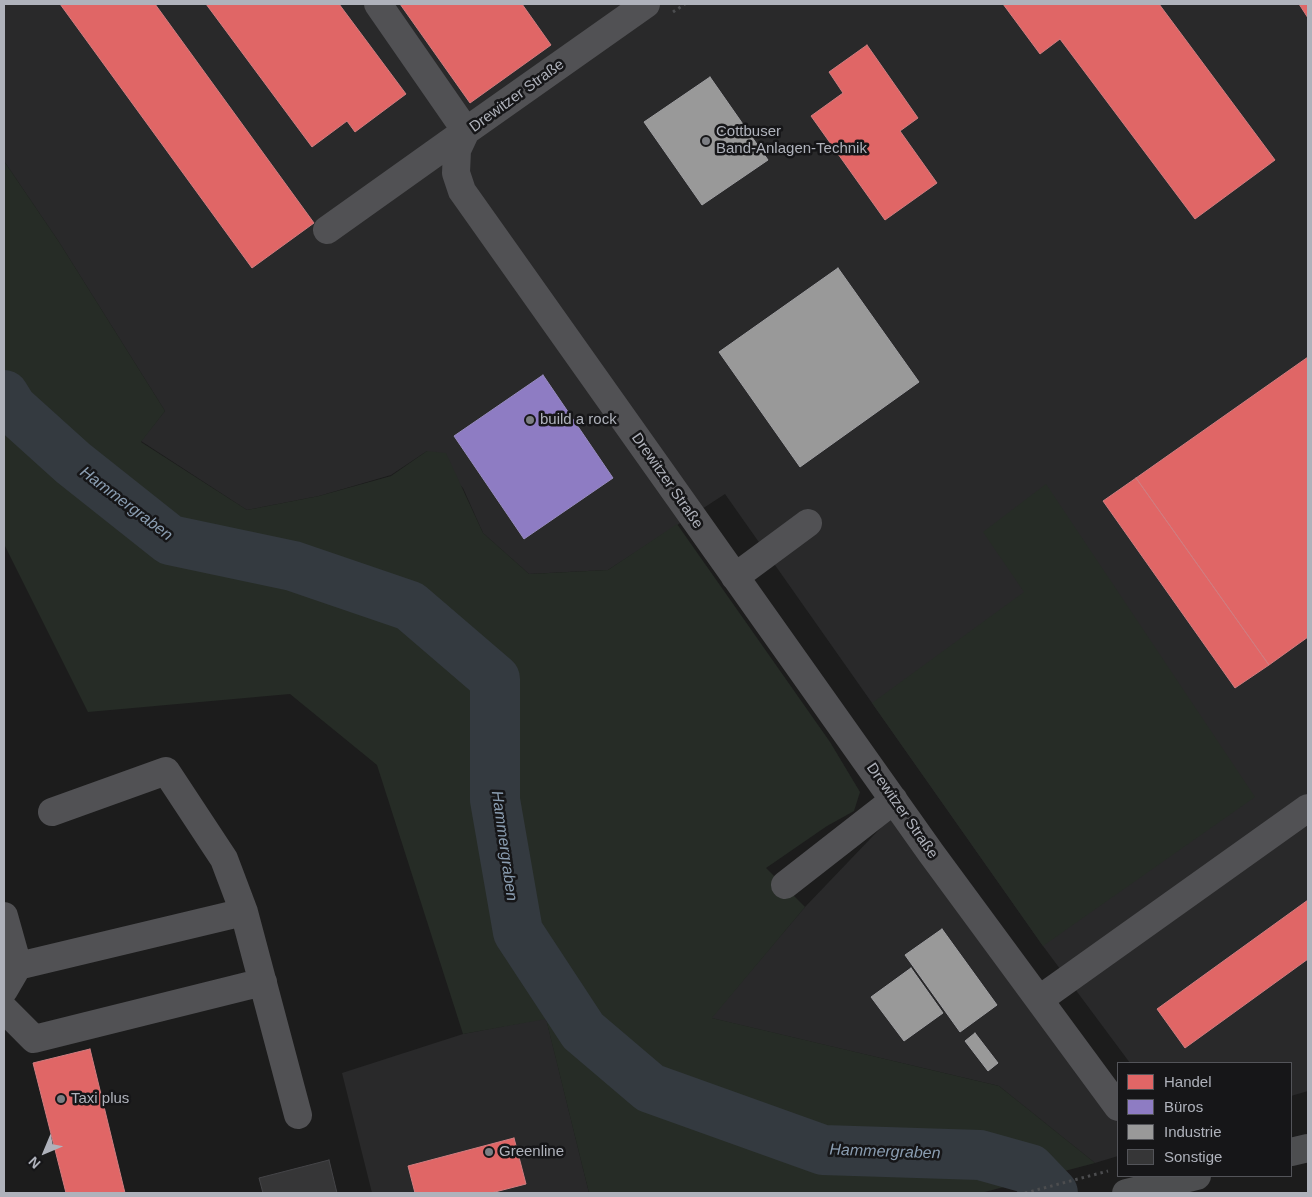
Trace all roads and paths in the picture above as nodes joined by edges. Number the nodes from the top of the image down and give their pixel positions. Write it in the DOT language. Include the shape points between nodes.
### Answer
graph roads {
  1 [pos="378,4"];
  2 [pos="646,4"];
  3 [pos="466,131"];
  4 [pos="327,230"];
  5 [pos="808,524"];
  6 [pos="735,577"];
  7 [pos="894,800"];
  8 [pos="1308,808"];
  9 [pos="52,812"];
  10 [pos="785,885"];
  11 [pos="244,912"];
  12 [pos="4,916"];
  13 [pos="18,966"];
  14 [pos="263,982"];
  15 [pos="4,990"];
  16 [pos="1040,999"];
  17 [pos="4,1009"];
  18 [pos="1117,1106"];
  19 [pos="298,1115"];
  20 [pos="1308,1148"];
  21 [pos="1292,1152"];
  22 [pos="1109,1171"];
  23 [pos="1178,1182"];
  24 [pos="1025,1193"];
  25 [pos="1128,1193"];
  1 -- 3 [label="street"];
  2 -- 3 [label="street, Drewitzer Straße"];
  3 -- 4 [label="street"];
  3 -- 6 [label="street, Drewitzer Straße" via="457,150 456,173 462,191"];
  5 -- 6 [label="street"];
  6 -- 7 [label="street, Drewitzer Straße"];
  7 -- 10 [label="street"];
  7 -- 16 [label="street, Drewitzer Straße"];
  8 -- 16 [label="street"];
  9 -- 11 [label="street" via="166,771 224,859"];
  11 -- 13 [label="street"];
  11 -- 14 [label="street"];
  12 -- 13 [label="street"];
  13 -- 15 [label="street"];
  14 -- 17 [label="street" via="34,1039"];
  14 -- 19 [label="street"];
  16 -- 18 [label="street, Drewitzer Straße"];
  20 -- 21 [label="main road"];
  22 -- 24 [label="path"];
  23 -- 25 [label="main road"];
}
